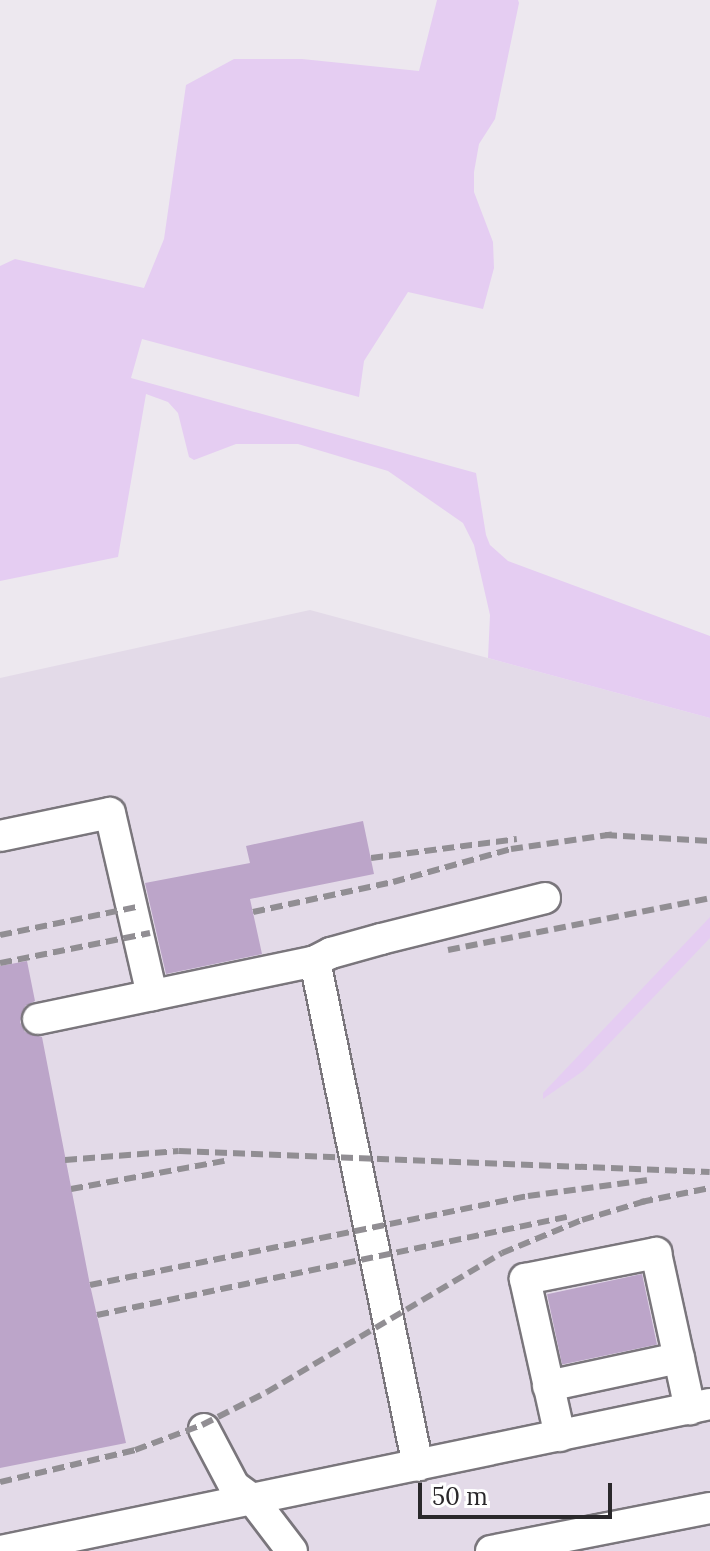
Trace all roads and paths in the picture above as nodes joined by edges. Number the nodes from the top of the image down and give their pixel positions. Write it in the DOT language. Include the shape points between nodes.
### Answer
graph roads {
  1 [pos="0,836"];
  2 [pos="545,898"];
  3 [pos="315,961"];
  4 [pos="152,995"];
  5 [pos="38,1019"];
  6 [pos="679,1358"];
  7 [pos="548,1386"];
  8 [pos="700,1406"];
  9 [pos="204,1429"];
  10 [pos="560,1436"];
  11 [pos="418,1466"];
  12 [pos="253,1500"];
  13 [pos="710,1508"];
  14 [pos="1,1551"];
  15 [pos="292,1551"];
  16 [pos="491,1551"];
  1 -- 4 [label="lane" via="110,813"];
  2 -- 3 [label="lane" via="343,949"];
  3 -- 4 [label="lane"];
  3 -- 11 [label="lane"];
  4 -- 5 [label="lane"];
  6 -- 7 [label="lane"];
  6 -- 7 [label="lane" via="656,1253 525,1279"];
  6 -- 8 [label="lane"];
  7 -- 10 [label="lane"];
  8 -- 10 [label="lane"];
  9 -- 12 [label="lane" via="228,1478"];
  10 -- 11 [label="lane"];
  11 -- 12 [label="lane"];
  12 -- 14 [label="lane"];
  12 -- 15 [label="lane"];
  13 -- 16 [label="lane"];
}
